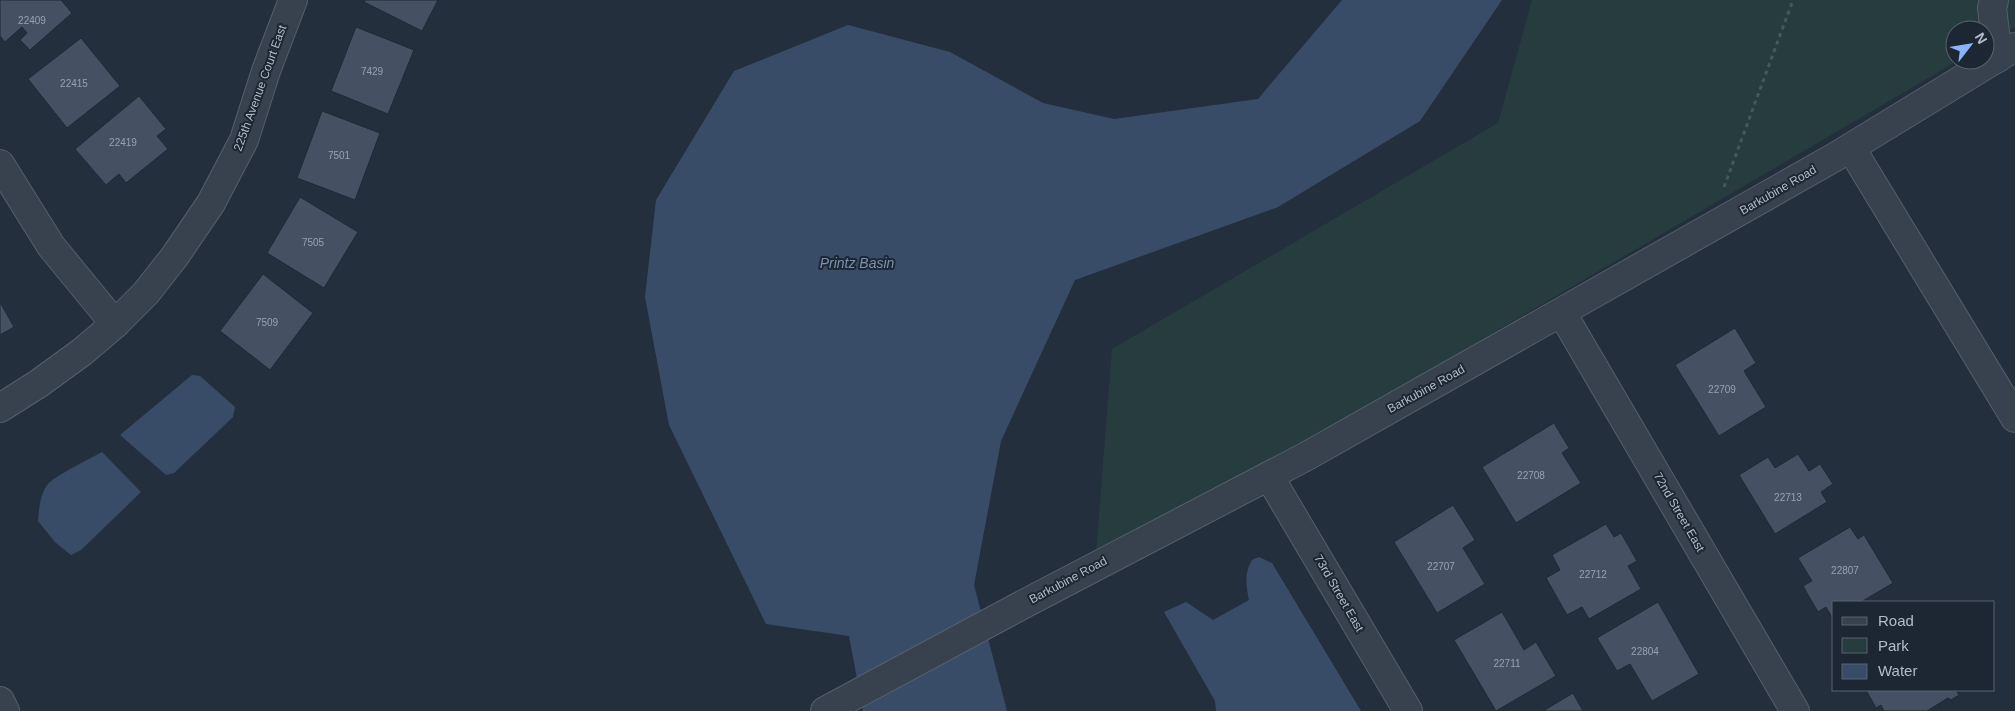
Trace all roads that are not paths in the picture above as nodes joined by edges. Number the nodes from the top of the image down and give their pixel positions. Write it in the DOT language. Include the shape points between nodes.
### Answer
graph roads {
  1 [pos="292,0"];
  2 [pos="1994,0"];
  3 [pos="2006,52"];
  4 [pos="1850,148"];
  5 [pos="0,164"];
  6 [pos="1562,312"];
  7 [pos="115,324"];
  8 [pos="0,408"];
  9 [pos="2015,418"];
  10 [pos="1269,476"];
  11 [pos="0,701"];
  12 [pos="5,711"];
  13 [pos="825,711"];
  14 [pos="1408,711"];
  15 [pos="1795,711"];
  1 -- 7 [label="street, 225th Avenue Court East" via="244,140 211,203 146,293"];
  2 -- 3 [label="street" via="1992,8"];
  3 -- 4 [label="street, Barkubine Road"];
  4 -- 6 [label="street, Barkubine Road"];
  4 -- 9 [label="street"];
  5 -- 7 [label="street" via="51,246"];
  6 -- 10 [label="street, Barkubine Road"];
  6 -- 15 [label="street, 72nd Street East"];
  7 -- 8 [label="street, 225th Avenue Court East" via="75,358"];
  10 -- 13 [label="street, Barkubine Road"];
  10 -- 14 [label="street, 73rd Street East"];
  11 -- 12 [label="street"];
}
